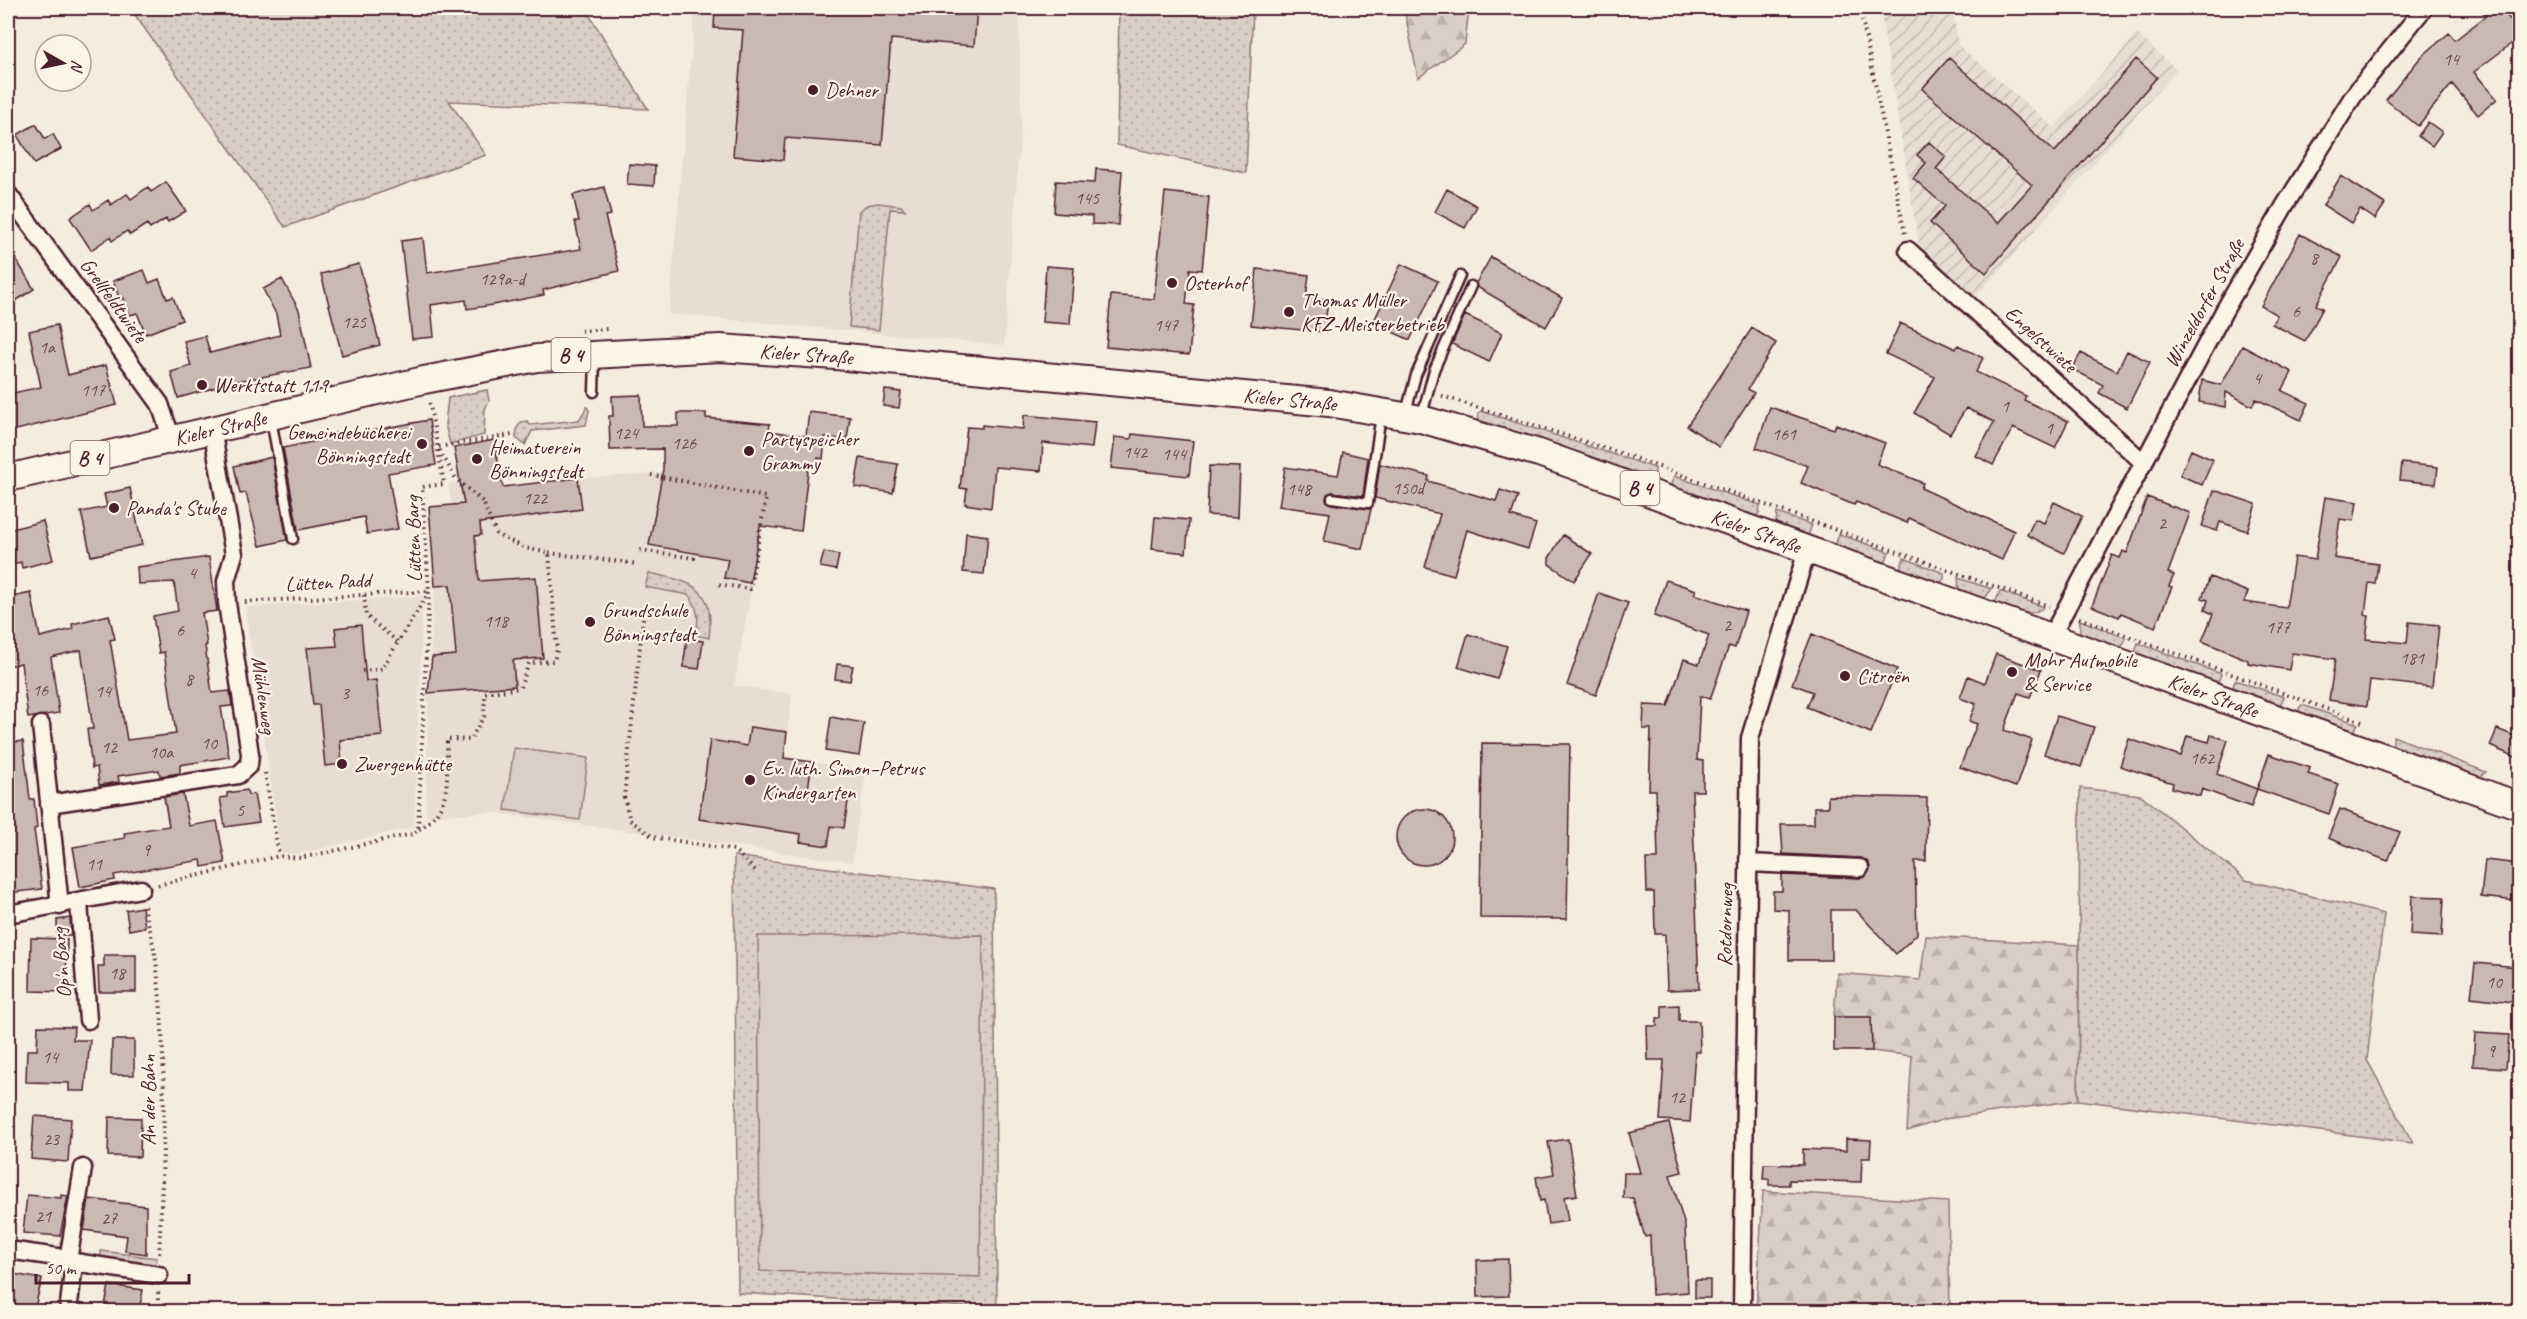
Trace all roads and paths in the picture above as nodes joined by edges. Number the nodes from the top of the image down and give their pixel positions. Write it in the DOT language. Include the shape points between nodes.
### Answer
graph roads {
  1 [pos="1860,8"];
  2 [pos="2424,8"];
  3 [pos="8,194"];
  4 [pos="1908,250"];
  5 [pos="1460,276"];
  6 [pos="1471,286"];
  7 [pos="613,329"];
  8 [pos="580,331"];
  9 [pos="595,354"];
  10 [pos="594,392"];
  11 [pos="1426,393"];
  12 [pos="428,396"];
  13 [pos="1403,415"];
  14 [pos="270,416"];
  15 [pos="212,429"];
  16 [pos="513,435"];
  17 [pos="172,440"];
  18 [pos="438,447"];
  19 [pos="2144,463"];
  20 [pos="651,475"];
  21 [pos="8,478"];
  22 [pos="1332,498"];
  23 [pos="292,539"];
  24 [pos="1808,548"];
  25 [pos="640,550"];
  26 [pos="549,553"];
  27 [pos="695,553"];
  28 [pos="638,564"];
  29 [pos="717,584"];
  30 [pos="429,591"];
  31 [pos="364,595"];
  32 [pos="227,603"];
  33 [pos="2064,612"];
  34 [pos="643,618"];
  35 [pos="2051,637"];
  36 [pos="398,642"];
  37 [pos="362,672"];
  38 [pos="2364,723"];
  39 [pos="41,725"];
  40 [pos="250,760"];
  41 [pos="49,804"];
  42 [pos="2520,806"];
  43 [pos="418,830"];
  44 [pos="279,856"];
  45 [pos="1748,863"];
  46 [pos="1860,868"];
  47 [pos="756,871"];
  48 [pos="141,890"];
  49 [pos="79,903"];
  50 [pos="60,906"];
  51 [pos="8,914"];
  52 [pos="88,1020"];
  53 [pos="83,1168"];
  54 [pos="8,1250"];
  55 [pos="68,1261"];
  56 [pos="159,1275"];
  57 [pos="68,1311"];
  58 [pos="158,1311"];
  59 [pos="1742,1311"];
  1 -- 4 [label="path"];
  2 -- 19 [label="street, Winzeldorfer Straße" via="2354,95 2284,205"];
  3 -- 17 [label="street, Grellfeldtwiete" via="160,404"];
  4 -- 19 [label="street, Engelstwiete"];
  5 -- 13 [label="lane" via="1416,375"];
  6 -- 11 [label="lane"];
  7 -- 8 [label="path"];
  9 -- 10 [label="lane"];
  9 -- 13 [label="main road, Kieler Straße / B 4" via="720,348 836,356 1273,396"];
  9 -- 14 [label="main road, Kieler Straße / B 4" via="537,358"];
  11 -- 13 [label="lane"];
  11 -- 33 [label="path" via="1623,453"];
  12 -- 18 [label="path, Lütten Barg"];
  13 -- 22 [label="lane" via="1368,503"];
  13 -- 24 [label="main road, Kieler Straße / B 4" via="1539,453"];
  14 -- 15 [label="main road, Kieler Straße / B 4"];
  14 -- 23 [label="lane"];
  15 -- 17 [label="main road, Kieler Straße / B 4"];
  15 -- 32 [label="street, Mühlenweg" via="234,554 226,582"];
  16 -- 18 [label="path"];
  17 -- 21 [label="main road, Kieler Straße / B 4"];
  18 -- 26 [label="path" via="456,479 483,502 496,534 525,548"];
  18 -- 30 [label="path, Lütten Barg" via="444,484 422,487"];
  19 -- 33 [label="street, Winzeldorfer Straße"];
  20 -- 29 [label="path" via="766,496 750,589"];
  24 -- 35 [label="main road, Kieler Straße / B 4"];
  24 -- 45 [label="street, Rotdornweg" via="1750,738"];
  25 -- 27 [label="path" via="694,558"];
  26 -- 28 [label="path"];
  26 -- 43 [label="path" via="557,650 554,661 530,663 520,688 485,693 484,716 470,740 447,739 445,801 434,820"];
  30 -- 31 [label="path, Lütten Padd"];
  30 -- 36 [label="path"];
  30 -- 43 [label="path"];
  31 -- 32 [label="path, Lütten Padd"];
  31 -- 36 [label="path" via="366,616"];
  32 -- 40 [label="street, Mühlenweg"];
  33 -- 35 [label="street, Winzeldorfer Straße"];
  33 -- 38 [label="path"];
  34 -- 47 [label="path" via="624,797 630,820 653,837 734,850"];
  35 -- 42 [label="main road, Kieler Straße / B 4"];
  36 -- 37 [label="path" via="382,669"];
  39 -- 41 [label="street"];
  40 -- 41 [label="street, Mühlenweg" via="238,775"];
  40 -- 44 [label="path" via="264,766"];
  41 -- 50 [label="street"];
  43 -- 44 [label="path" via="300,858"];
  44 -- 48 [label="path"];
  45 -- 46 [label="street"];
  45 -- 59 [label="street, Rotdornweg"];
  48 -- 49 [label="street, Op'n Barg"];
  48 -- 56 [label="path, An der Bahn" via="157,967 163,1043"];
  49 -- 50 [label="street, Op'n Barg"];
  49 -- 52 [label="street, Op'n Barg"];
  50 -- 51 [label="street, Op'n Barg"];
  53 -- 55 [label="street"];
  54 -- 55 [label="street"];
  55 -- 56 [label="street"];
  55 -- 57 [label="street" via="74,1272"];
  56 -- 58 [label="path, An der Bahn"];
}
